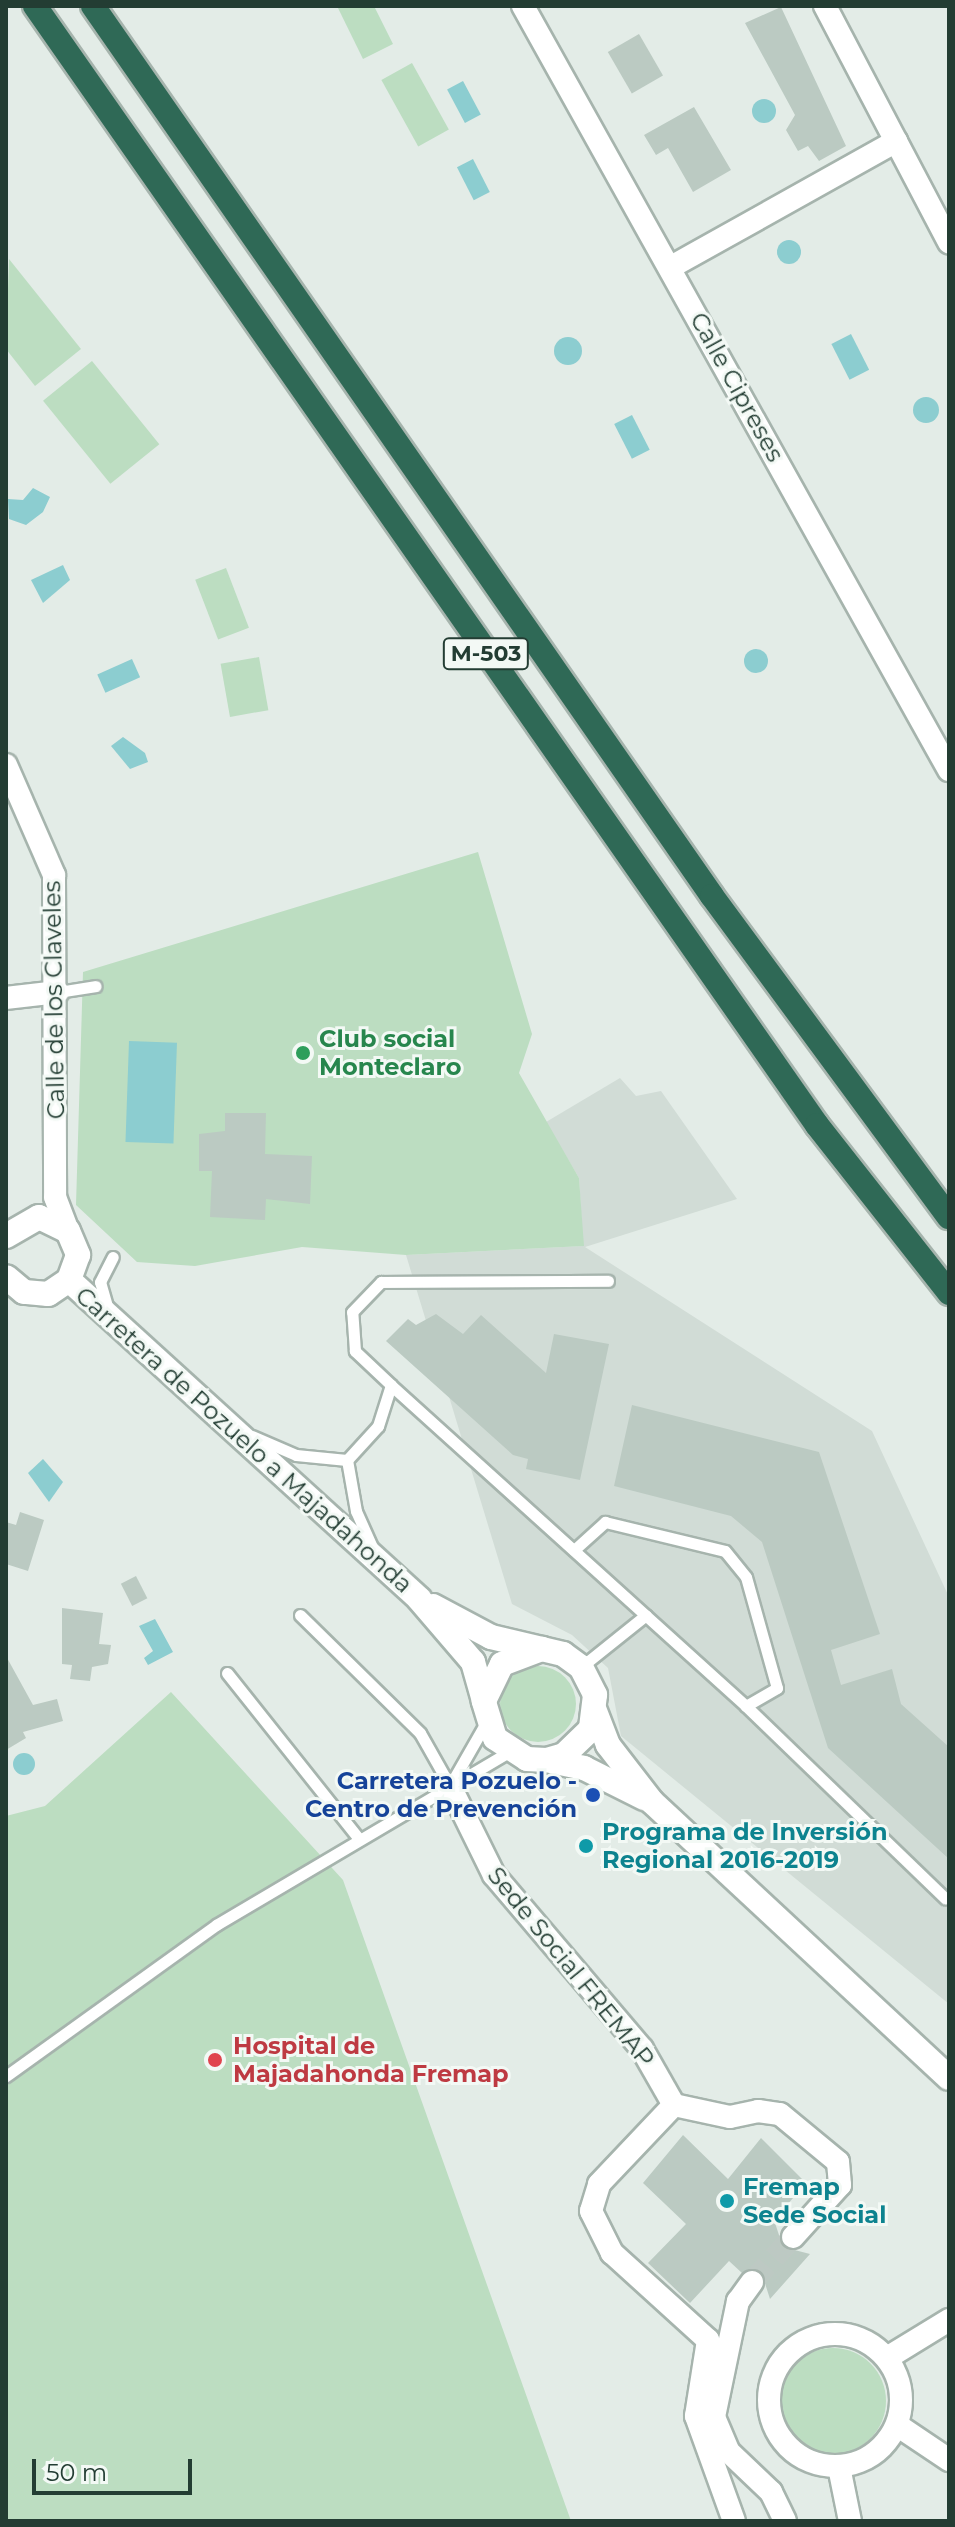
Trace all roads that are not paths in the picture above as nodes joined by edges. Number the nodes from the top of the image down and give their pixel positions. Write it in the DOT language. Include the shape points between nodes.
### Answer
graph roads {
  1 [pos="35,6"];
  2 [pos="93,6"];
  3 [pos="523,6"];
  4 [pos="825,6"];
  5 [pos="896,141"];
  6 [pos="949,242"];
  7 [pos="671,267"];
  8 [pos="6,765"];
  9 [pos="949,770"];
  10 [pos="96,986"];
  11 [pos="58,992"];
  12 [pos="6,998"];
  13 [pos="55,1197"];
  14 [pos="39,1217"];
  15 [pos="949,1217"];
  16 [pos="8,1228"];
  17 [pos="68,1231"];
  18 [pos="113,1257"];
  19 [pos="69,1280"];
  20 [pos="608,1281"];
  21 [pos="8,1284"];
  22 [pos="949,1293"];
  23 [pos="118,1323"];
  24 [pos="391,1385"];
  25 [pos="243,1433"];
  26 [pos="347,1460"];
  27 [pos="574,1550"];
  28 [pos="380,1562"];
  29 [pos="419,1599"];
  30 [pos="300,1615"];
  31 [pos="646,1615"];
  32 [pos="542,1649"];
  33 [pos="581,1667"];
  34 [pos="227,1673"];
  35 [pos="746,1706"];
  36 [pos="486,1711"];
  37 [pos="595,1711"];
  38 [pos="510,1751"];
  39 [pos="546,1760"];
  40 [pos="450,1786"];
  41 [pos="652,1802"];
  42 [pos="359,1839"];
  43 [pos="945,1898"];
  44 [pos="6,2076"];
  45 [pos="949,2078"];
  46 [pos="674,2105"];
  47 [pos="793,2237"];
  48 [pos="752,2282"];
  49 [pos="738,2301"];
  50 [pos="949,2320"];
  51 [pos="708,2340"];
  52 [pos="887,2358"];
  53 [pos="897,2425"];
  54 [pos="949,2460"];
  55 [pos="839,2467"];
  56 [pos="734,2521"];
  57 [pos="785,2521"];
  58 [pos="850,2521"];
  1 -- 22 [label="highway, M-503" via="799,1100"];
  2 -- 15 [label="highway, M-503" via="712,896"];
  3 -- 7 [label="street, Calle Cipreses"];
  4 -- 5 [label="street"];
  5 -- 6 [label="street"];
  5 -- 7 [label="street"];
  7 -- 9 [label="street, Calle Cipreses"];
  8 -- 11 [label="street, Calle de los Claveles" via="54,875"];
  10 -- 11 [label="lane"];
  11 -- 12 [label="street"];
  11 -- 13 [label="street, Calle de los Claveles"];
  13 -- 14 [label="street"];
  13 -- 17 [label="street, Calle de los Claveles"];
  14 -- 16 [label="street"];
  14 -- 17 [label="street"];
  17 -- 19 [label="street" via="78,1255"];
  18 -- 23 [label="lane" via="100,1282"];
  19 -- 21 [label="street" via="48,1294"];
  19 -- 23 [label="street, Carretera de Pozuelo a Majadahonda"];
  20 -- 24 [label="lane" via="381,1282 352,1312 355,1351"];
  23 -- 25 [label="street, Carretera de Pozuelo a Majadahonda"];
  24 -- 26 [label="lane" via="378,1426"];
  24 -- 27 [label="lane"];
  25 -- 26 [label="lane" via="296,1455"];
  25 -- 28 [label="street, Carretera de Pozuelo a Majadahonda"];
  26 -- 28 [label="lane" via="356,1511"];
  27 -- 31 [label="lane"];
  27 -- 35 [label="lane" via="605,1522 725,1551 746,1577 777,1688"];
  28 -- 29 [label="street, Carretera de Pozuelo a Majadahonda"];
  29 -- 32 [label="street, Carretera de Pozuelo a Majadahonda" via="491,1637"];
  29 -- 36 [label="street, Carretera de Pozuelo a Majadahonda" via="473,1662"];
  30 -- 40 [label="lane" via="420,1733"];
  31 -- 33 [label="lane"];
  31 -- 35 [label="lane"];
  32 -- 33 [label="street"];
  32 -- 36 [label="street" via="502,1664"];
  33 -- 37 [label="street"];
  34 -- 42 [label="lane"];
  35 -- 43 [label="lane"];
  36 -- 38 [label="street"];
  36 -- 40 [label="lane"];
  37 -- 39 [label="street" via="579,1744"];
  37 -- 41 [label="street" via="608,1745"];
  38 -- 39 [label="street"];
  38 -- 40 [label="lane"];
  39 -- 41 [label="street" via="584,1768"];
  40 -- 42 [label="lane"];
  40 -- 46 [label="street, Sede Social FREMAP" via="494,1875 642,2049"];
  41 -- 45 [label="street"];
  42 -- 44 [label="lane" via="216,1925"];
  46 -- 47 [label="street" via="730,2117 780,2114 838,2162 840,2185"];
  46 -- 51 [label="street" via="599,2184 591,2211 612,2253"];
  48 -- 49 [label="street"];
  49 -- 51 [label="street"];
  49 -- 57 [label="street" via="714,2417 729,2452 771,2492"];
  50 -- 52 [label="street"];
  51 -- 56 [label="street" via="696,2416"];
  52 -- 53 [label="street" via="901,2390"];
  52 -- 55 [label="street" via="840,2333 813,2337 773,2373 773,2427 811,2463"];
  53 -- 54 [label="street"];
  53 -- 55 [label="street" via="873,2454"];
  55 -- 58 [label="street"];
}
